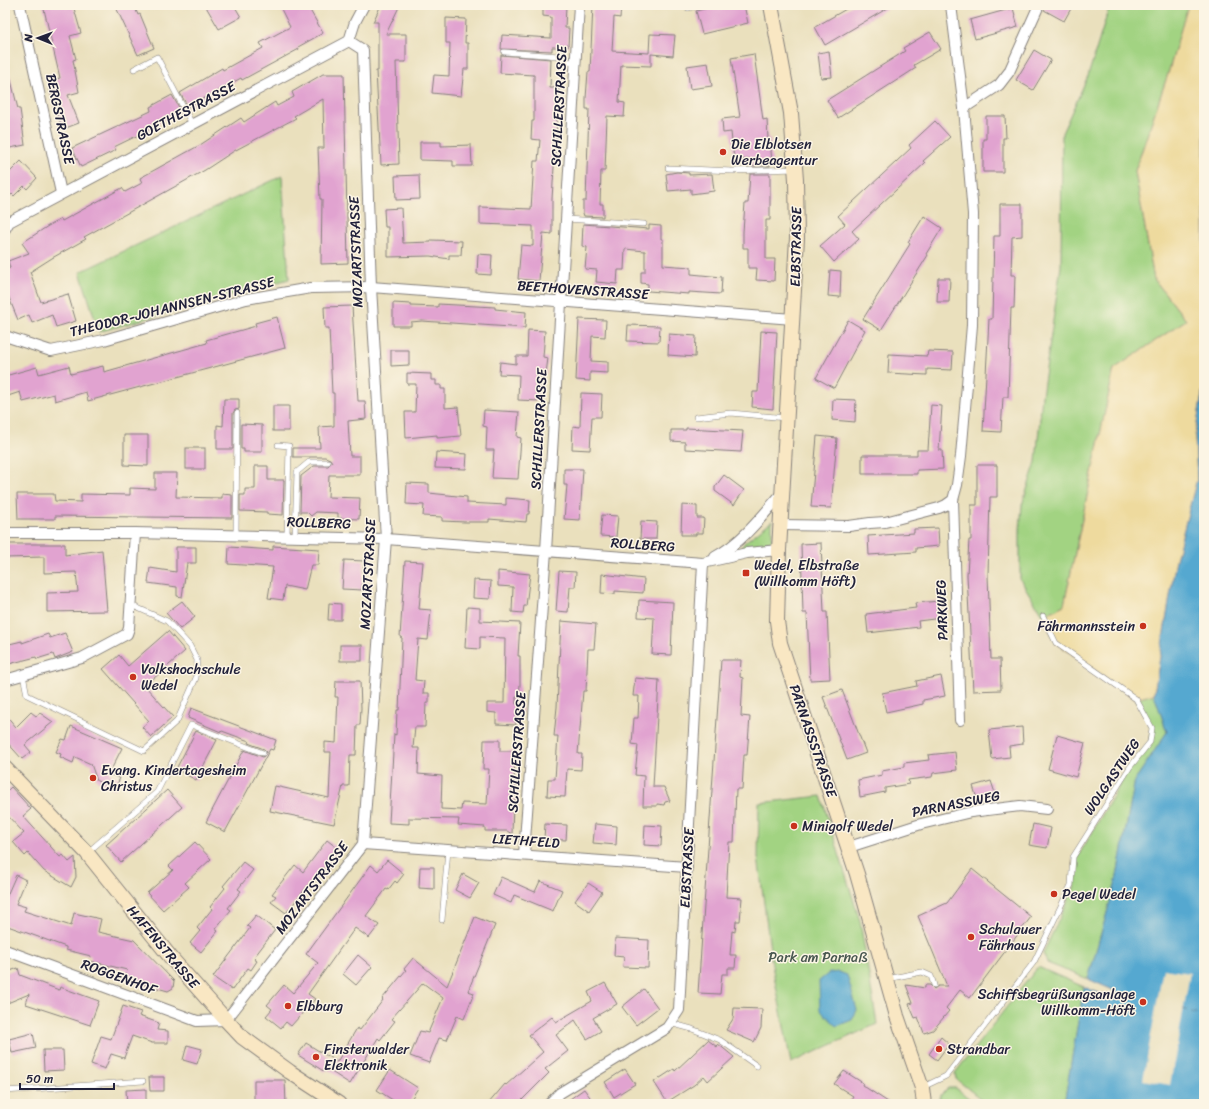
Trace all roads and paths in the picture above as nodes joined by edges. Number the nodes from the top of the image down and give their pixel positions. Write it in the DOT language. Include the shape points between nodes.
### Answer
graph roads {
  1 [pos="20,5"];
  2 [pos="364,5"];
  3 [pos="579,5"];
  4 [pos="701,5"];
  5 [pos="771,5"];
  6 [pos="951,5"];
  7 [pos="1039,5"];
  8 [pos="688,8"];
  9 [pos="349,41"];
  10 [pos="504,52"];
  11 [pos="575,62"];
  12 [pos="134,69"];
  13 [pos="964,108"];
  14 [pos="192,124"];
  15 [pos="668,168"];
  16 [pos="795,169"];
  17 [pos="61,193"];
  18 [pos="566,219"];
  19 [pos="644,224"];
  20 [pos="5,229"];
  21 [pos="372,287"];
  22 [pos="560,302"];
  23 [pos="794,319"];
  24 [pos="5,336"];
  25 [pos="237,413"];
  26 [pos="696,417"];
  27 [pos="787,418"];
  28 [pos="278,446"];
  29 [pos="328,462"];
  30 [pos="783,492"];
  31 [pos="952,500"];
  32 [pos="781,525"];
  33 [pos="5,533"];
  34 [pos="135,533"];
  35 [pos="236,535"];
  36 [pos="291,536"];
  37 [pos="386,539"];
  38 [pos="779,550"];
  39 [pos="546,551"];
  40 [pos="703,563"];
  41 [pos="131,605"];
  42 [pos="1043,616"];
  43 [pos="23,675"];
  44 [pos="5,680"];
  45 [pos="960,720"];
  46 [pos="263,753"];
  47 [pos="5,768"];
  48 [pos="1047,809"];
  49 [pos="363,844"];
  50 [pos="849,847"];
  51 [pos="448,850"];
  52 [pos="87,853"];
  53 [pos="524,854"];
  54 [pos="687,867"];
  55 [pos="442,920"];
  56 [pos="5,950"];
  57 [pos="886,979"];
  58 [pos="934,985"];
  59 [pos="226,1020"];
  60 [pos="670,1023"];
  61 [pos="757,1066"];
  62 [pos="143,1081"];
  63 [pos="922,1088"];
  64 [pos="5,1091"];
  65 [pos="339,1104"];
  66 [pos="549,1104"];
  67 [pos="924,1104"];
  1 -- 17 [label="street, BERGSTRASSE"];
  2 -- 9 [label="street"];
  3 -- 11 [label="street, SCHILLERSTRASSE"];
  4 -- 8 [label="lane"];
  5 -- 16 [label="street, ELBSTRASSE" via="791,113"];
  6 -- 13 [label="street, PARKWEG"];
  7 -- 13 [label="street" via="1009,72 999,85"];
  9 -- 14 [label="street, GOETHESTRASSE"];
  9 -- 21 [label="street, MOZARTSTRASSE" via="363,50"];
  10 -- 11 [label="lane" via="559,56 562,61"];
  11 -- 18 [label="street, SCHILLERSTRASSE"];
  12 -- 14 [label="lane" via="156,57"];
  13 -- 31 [label="street, PARKWEG" via="973,214 972,325 961,456"];
  14 -- 17 [label="street, GOETHESTRASSE"];
  15 -- 16 [label="lane" via="732,171"];
  16 -- 23 [label="street, ELBSTRASSE" via="797,238"];
  17 -- 20 [label="street, GOETHESTRASSE" via="9,222"];
  18 -- 19 [label="lane"];
  18 -- 22 [label="street, SCHILLERSTRASSE"];
  21 -- 22 [label="street, BEETHOVENSTRASSE"];
  21 -- 24 [label="street, THEODOR-JOHANNSEN-STRASSE" via="311,288 246,299 104,340 51,351"];
  21 -- 37 [label="street, MOZARTSTRASSE"];
  22 -- 23 [label="street, BEETHOVENSTRASSE"];
  22 -- 39 [label="street, SCHILLERSTRASSE"];
  23 -- 27 [label="street, ELBSTRASSE"];
  25 -- 35 [label="lane"];
  26 -- 27 [label="lane" via="731,413"];
  27 -- 30 [label="street, ELBSTRASSE"];
  28 -- 36 [label="lane" via="289,446"];
  29 -- 36 [label="lane" via="309,462 296,472"];
  30 -- 32 [label="street, ELBSTRASSE"];
  30 -- 40 [label="street" via="756,523 724,552"];
  31 -- 32 [label="street" via="939,508 886,522 849,526"];
  31 -- 45 [label="street, PARKWEG"];
  32 -- 38 [label="street, ELBSTRASSE"];
  33 -- 34 [label="street, ROLLBERG"];
  34 -- 35 [label="street, ROLLBERG"];
  34 -- 41 [label="street"];
  35 -- 36 [label="street, ROLLBERG"];
  36 -- 37 [label="street, ROLLBERG"];
  37 -- 39 [label="street, ROLLBERG"];
  37 -- 49 [label="street, MOZARTSTRASSE"];
  38 -- 40 [label="street" via="747,553"];
  38 -- 50 [label="street, PARNASSSTRASSE" via="777,622 780,643"];
  39 -- 40 [label="street, ROLLBERG"];
  39 -- 53 [label="street, SCHILLERSTRASSE"];
  40 -- 54 [label="street, ELBSTRASSE"];
  41 -- 43 [label="street" via="129,628 123,637 82,658"];
  41 -- 43 [label="lane" via="167,621 190,646 197,660 196,678 177,721 144,751 27,694"];
  42 -- 63 [label="lane, WOLGASTWEG" via="1056,643 1136,699 1152,728 1150,742 1130,767 1073,857 1071,885 1034,962 946,1076"];
  43 -- 44 [label="street"];
  46 -- 52 [label="lane" via="191,725 157,792"];
  47 -- 52 [label="street, HAFENSTRASSE"];
  48 -- 50 [label="street, PARNASSWEG" via="1020,806 971,812 921,824"];
  49 -- 51 [label="street, LIETHFELD"];
  49 -- 59 [label="street, MOZARTSTRASSE"];
  50 -- 57 [label="street, PARNASSSTRASSE"];
  51 -- 53 [label="street, LIETHFELD"];
  51 -- 55 [label="lane"];
  52 -- 59 [label="street, HAFENSTRASSE" via="172,960"];
  53 -- 54 [label="street, LIETHFELD"];
  54 -- 60 [label="street, ELBSTRASSE" via="679,1010"];
  56 -- 59 [label="street, ROGGENHOF" via="197,1021"];
  57 -- 58 [label="lane" via="922,972 930,976"];
  57 -- 63 [label="street, PARNASSSTRASSE"];
  59 -- 65 [label="street, HAFENSTRASSE" via="242,1037"];
  60 -- 61 [label="lane" via="720,1040"];
  60 -- 66 [label="street, ELBSTRASSE" via="667,1028 560,1093"];
  62 -- 64 [label="lane"];
  63 -- 67 [label="street, PARNASSSTRASSE"];
}
